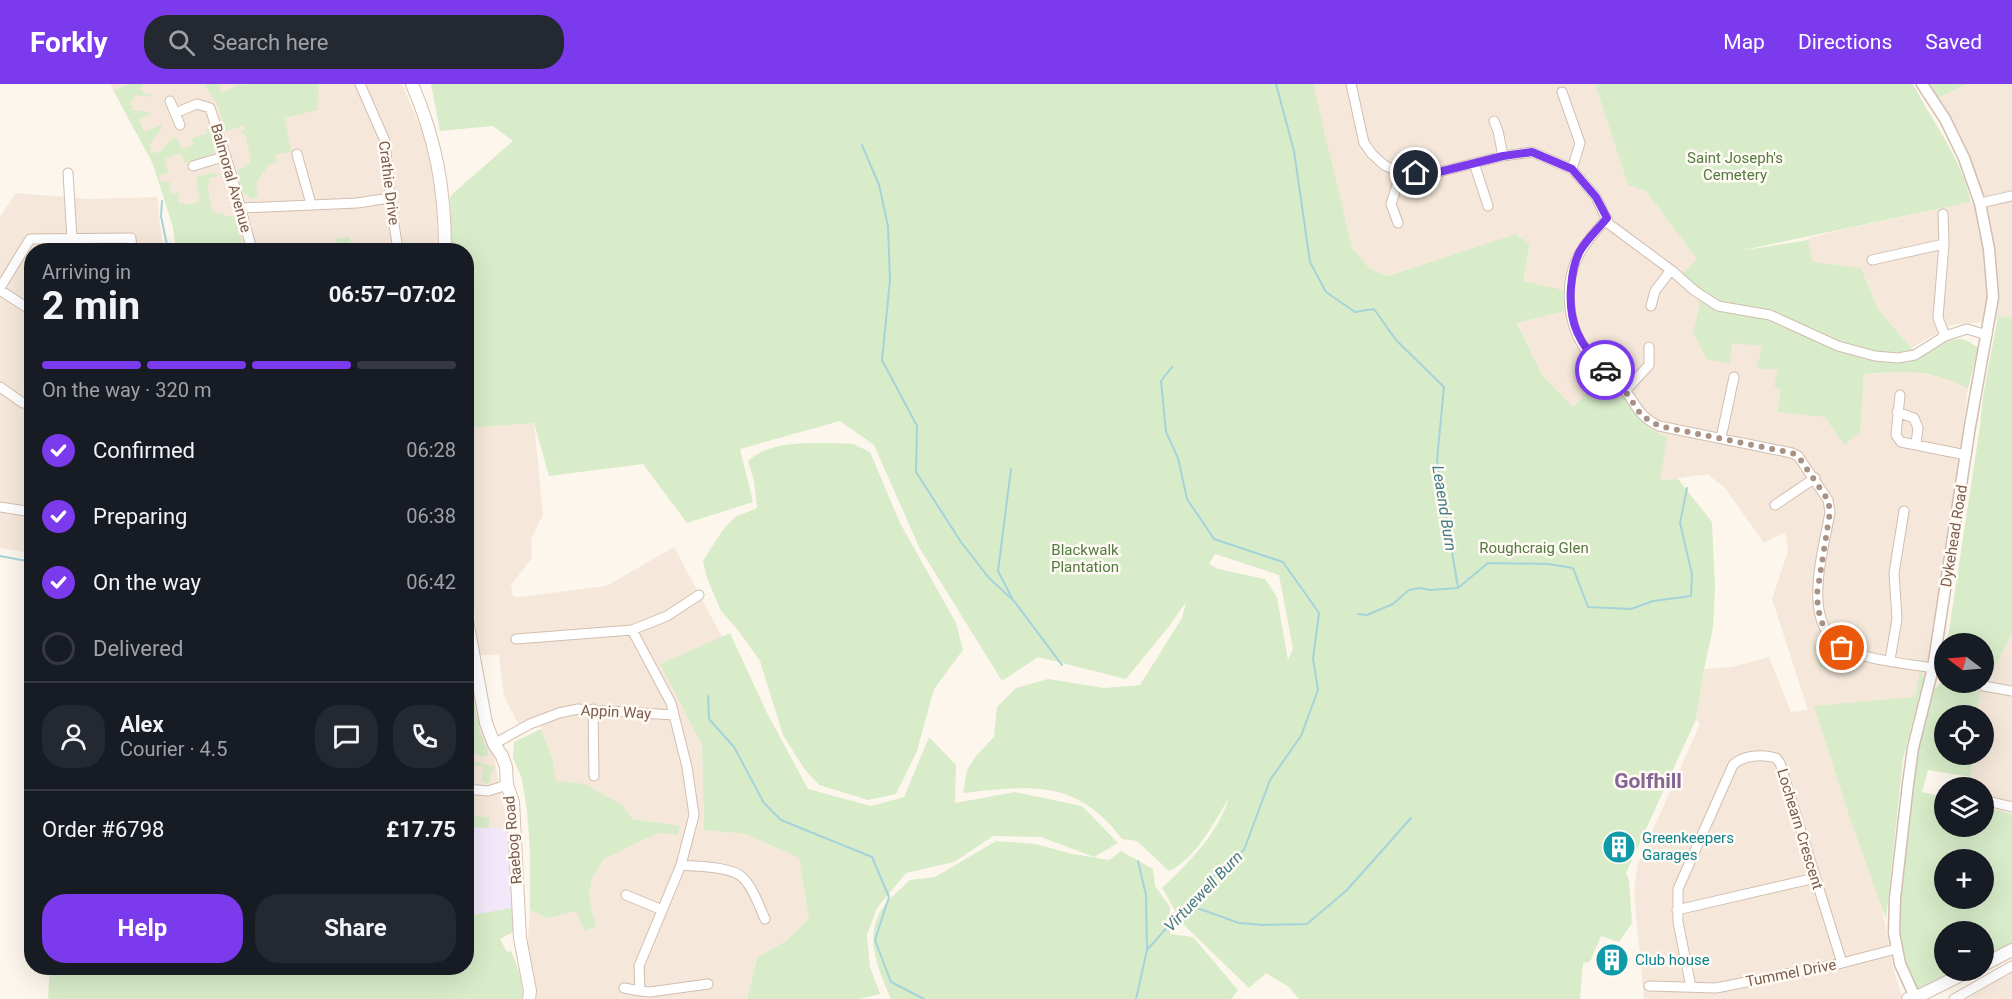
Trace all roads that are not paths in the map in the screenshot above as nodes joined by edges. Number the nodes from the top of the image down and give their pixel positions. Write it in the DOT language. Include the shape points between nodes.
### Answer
graph roads {
  1 [pos="360,84"];
  2 [pos="412,84"];
  3 [pos="1351,84"];
  4 [pos="1922,84"];
  5 [pos="1562,92"];
  6 [pos="170,101"];
  7 [pos="176,113"];
  8 [pos="1494,121"];
  9 [pos="180,126"];
  10 [pos="297,154"];
  11 [pos="226,156"];
  12 [pos="1503,156"];
  13 [pos="1474,163"];
  14 [pos="193,166"];
  15 [pos="1572,169"];
  16 [pos="69,173"];
  17 [pos="1401,173"];
  18 [pos="2012,196"];
  19 [pos="390,198"];
  20 [pos="1980,203"];
  21 [pos="311,204"];
  22 [pos="1488,206"];
  23 [pos="240,208"];
  24 [pos="1943,214"];
  25 [pos="1607,218"];
  26 [pos="1398,223"];
  27 [pos="72,239"];
  28 [pos="27,243"];
  29 [pos="131,243"];
  30 [pos="250,243"];
  31 [pos="397,243"];
  32 [pos="445,243"];
  33 [pos="1944,244"];
  34 [pos="24,248"];
  35 [pos="1872,260"];
  36 [pos="1671,270"];
  37 [pos="0,289"];
  38 [pos="24,306"];
  39 [pos="1651,306"];
  40 [pos="1987,335"];
  41 [pos="1945,336"];
  42 [pos="1649,347"];
  43 [pos="1734,377"];
  44 [pos="0,387"];
  45 [pos="1625,391"];
  46 [pos="1900,396"];
  47 [pos="24,403"];
  48 [pos="1897,412"];
  49 [pos="1721,438"];
  50 [pos="1914,444"];
  51 [pos="1966,455"];
  52 [pos="1815,478"];
  53 [pos="1775,505"];
  54 [pos="0,507"];
  55 [pos="24,511"];
  56 [pos="1904,511"];
  57 [pos="699,595"];
  58 [pos="632,630"];
  59 [pos="516,639"];
  60 [pos="474,658"];
  61 [pos="1890,660"];
  62 [pos="1933,668"];
  63 [pos="1994,688"];
  64 [pos="2012,691"];
  65 [pos="593,709"];
  66 [pos="674,714"];
  67 [pos="494,744"];
  68 [pos="594,776"];
  69 [pos="507,784"];
  70 [pos="474,790"];
  71 [pos="1994,803"];
  72 [pos="2012,807"];
  73 [pos="681,866"];
  74 [pos="1815,878"];
  75 [pos="626,895"];
  76 [pos="662,909"];
  77 [pos="1677,910"];
  78 [pos="765,919"];
  79 [pos="1896,949"];
  80 [pos="2012,950"];
  81 [pos="1994,959"];
  82 [pos="1842,963"];
  83 [pos="2012,966"];
  84 [pos="1947,981"];
  85 [pos="708,984"];
  86 [pos="1649,986"];
  87 [pos="1691,987"];
  88 [pos="624,988"];
  89 [pos="640,991"];
  90 [pos="1911,998"];
  91 [pos="530,999"];
  92 [pos="1954,999"];
  1 -- 19 [label="street, Crathie Drive" via="385,141"];
  2 -- 32 [label="main road" via="438,159"];
  3 -- 17 [label="street" via="1364,143 1384,165"];
  4 -- 20 [label="street, Dykehead Road" via="1945,119"];
  5 -- 15 [label="street" via="1580,143"];
  6 -- 7 [label="street"];
  7 -- 9 [label="street"];
  7 -- 11 [label="street, Balmoral Avenue" via="197,104 210,108"];
  8 -- 12 [label="street"];
  10 -- 21 [label="street"];
  11 -- 14 [label="street"];
  11 -- 23 [label="street, Balmoral Avenue"];
  12 -- 13 [label="street"];
  12 -- 15 [label="street" via="1532,152"];
  13 -- 17 [label="street" via="1431,174"];
  13 -- 22 [label="street"];
  15 -- 25 [label="street" via="1596,197"];
  16 -- 27 [label="street"];
  17 -- 26 [label="street" via="1391,204"];
  18 -- 20 [label="street"];
  19 -- 21 [label="street"];
  19 -- 31 [label="street, Crathie Drive"];
  20 -- 40 [label="street, Dykehead Road" via="1993,297"];
  21 -- 23 [label="street"];
  23 -- 30 [label="street, Balmoral Avenue"];
  24 -- 33 [label="street"];
  25 -- 36 [label="street"];
  25 -- 45 [label="street" via="1580,252 1570,295 1571,316 1589,354"];
  27 -- 28 [label="street" via="30,238"];
  27 -- 29 [label="street" via="131,238"];
  33 -- 35 [label="street"];
  33 -- 41 [label="street" via="1938,318"];
  34 -- 37 [label="street"];
  36 -- 39 [label="street" via="1655,291"];
  36 -- 41 [label="street" via="1718,306 1770,315 1830,343 1875,356 1915,355"];
  37 -- 38 [label="street"];
  40 -- 41 [label="street" via="1966,330"];
  40 -- 51 [label="street, Dykehead Road"];
  42 -- 45 [label="street" via="1649,365"];
  43 -- 49 [label="street"];
  44 -- 47 [label="street"];
  45 -- 49 [label="street" via="1648,421"];
  46 -- 48 [label="street"];
  48 -- 50 [label="street" via="1896,435 1901,441"];
  48 -- 50 [label="street" via="1914,418 1918,428"];
  49 -- 52 [label="street" via="1792,453"];
  50 -- 51 [label="street"];
  51 -- 62 [label="street, Dykehead Road"];
  52 -- 53 [label="street"];
  52 -- 61 [label="street" via="1828,500 1830,512 1817,594 1821,622 1831,640 1842,648"];
  54 -- 55 [label="street"];
  56 -- 61 [label="street" via="1893,573 1897,619"];
  57 -- 58 [label="street" via="667,616"];
  58 -- 59 [label="street"];
  58 -- 66 [label="street"];
  60 -- 67 [label="main road, Raebog Road" via="486,723"];
  61 -- 62 [label="street"];
  62 -- 79 [label="street, Dykehead Road" via="1908,784 1895,898"];
  63 -- 64 [label="street"];
  65 -- 66 [label="street, Appin Way"];
  65 -- 67 [label="street, Appin Way" via="559,713"];
  65 -- 68 [label="street"];
  66 -- 73 [label="street" via="694,815"];
  67 -- 69 [label="main road, Raebog Road" via="502,756"];
  69 -- 70 [label="street" via="488,791"];
  69 -- 91 [label="main road, Raebog Road" via="513,802 520,939"];
  71 -- 72 [label="street"];
  73 -- 76 [label="street"];
  73 -- 78 [label="street" via="733,872 742,877"];
  74 -- 77 [label="street"];
  74 -- 77 [label="street, Lochearn Crescent" via="1780,763 1769,756 1738,760 1732,765 1678,890"];
  74 -- 82 [label="street, Lochearn Crescent"];
  75 -- 76 [label="street"];
  76 -- 89 [label="street" via="639,966"];
  77 -- 87 [label="street, Lochearn Crescent"];
  79 -- 82 [label="street, Tummel Drive"];
  79 -- 90 [label="street, Dykehead Road"];
  80 -- 81 [label="main road"];
  82 -- 87 [label="street, Tummel Drive" via="1716,988"];
  83 -- 92 [label="street"];
  84 -- 90 [label="main road"];
  85 -- 89 [label="street"];
  86 -- 87 [label="street, Tummel Drive"];
  88 -- 89 [label="street"];
}
